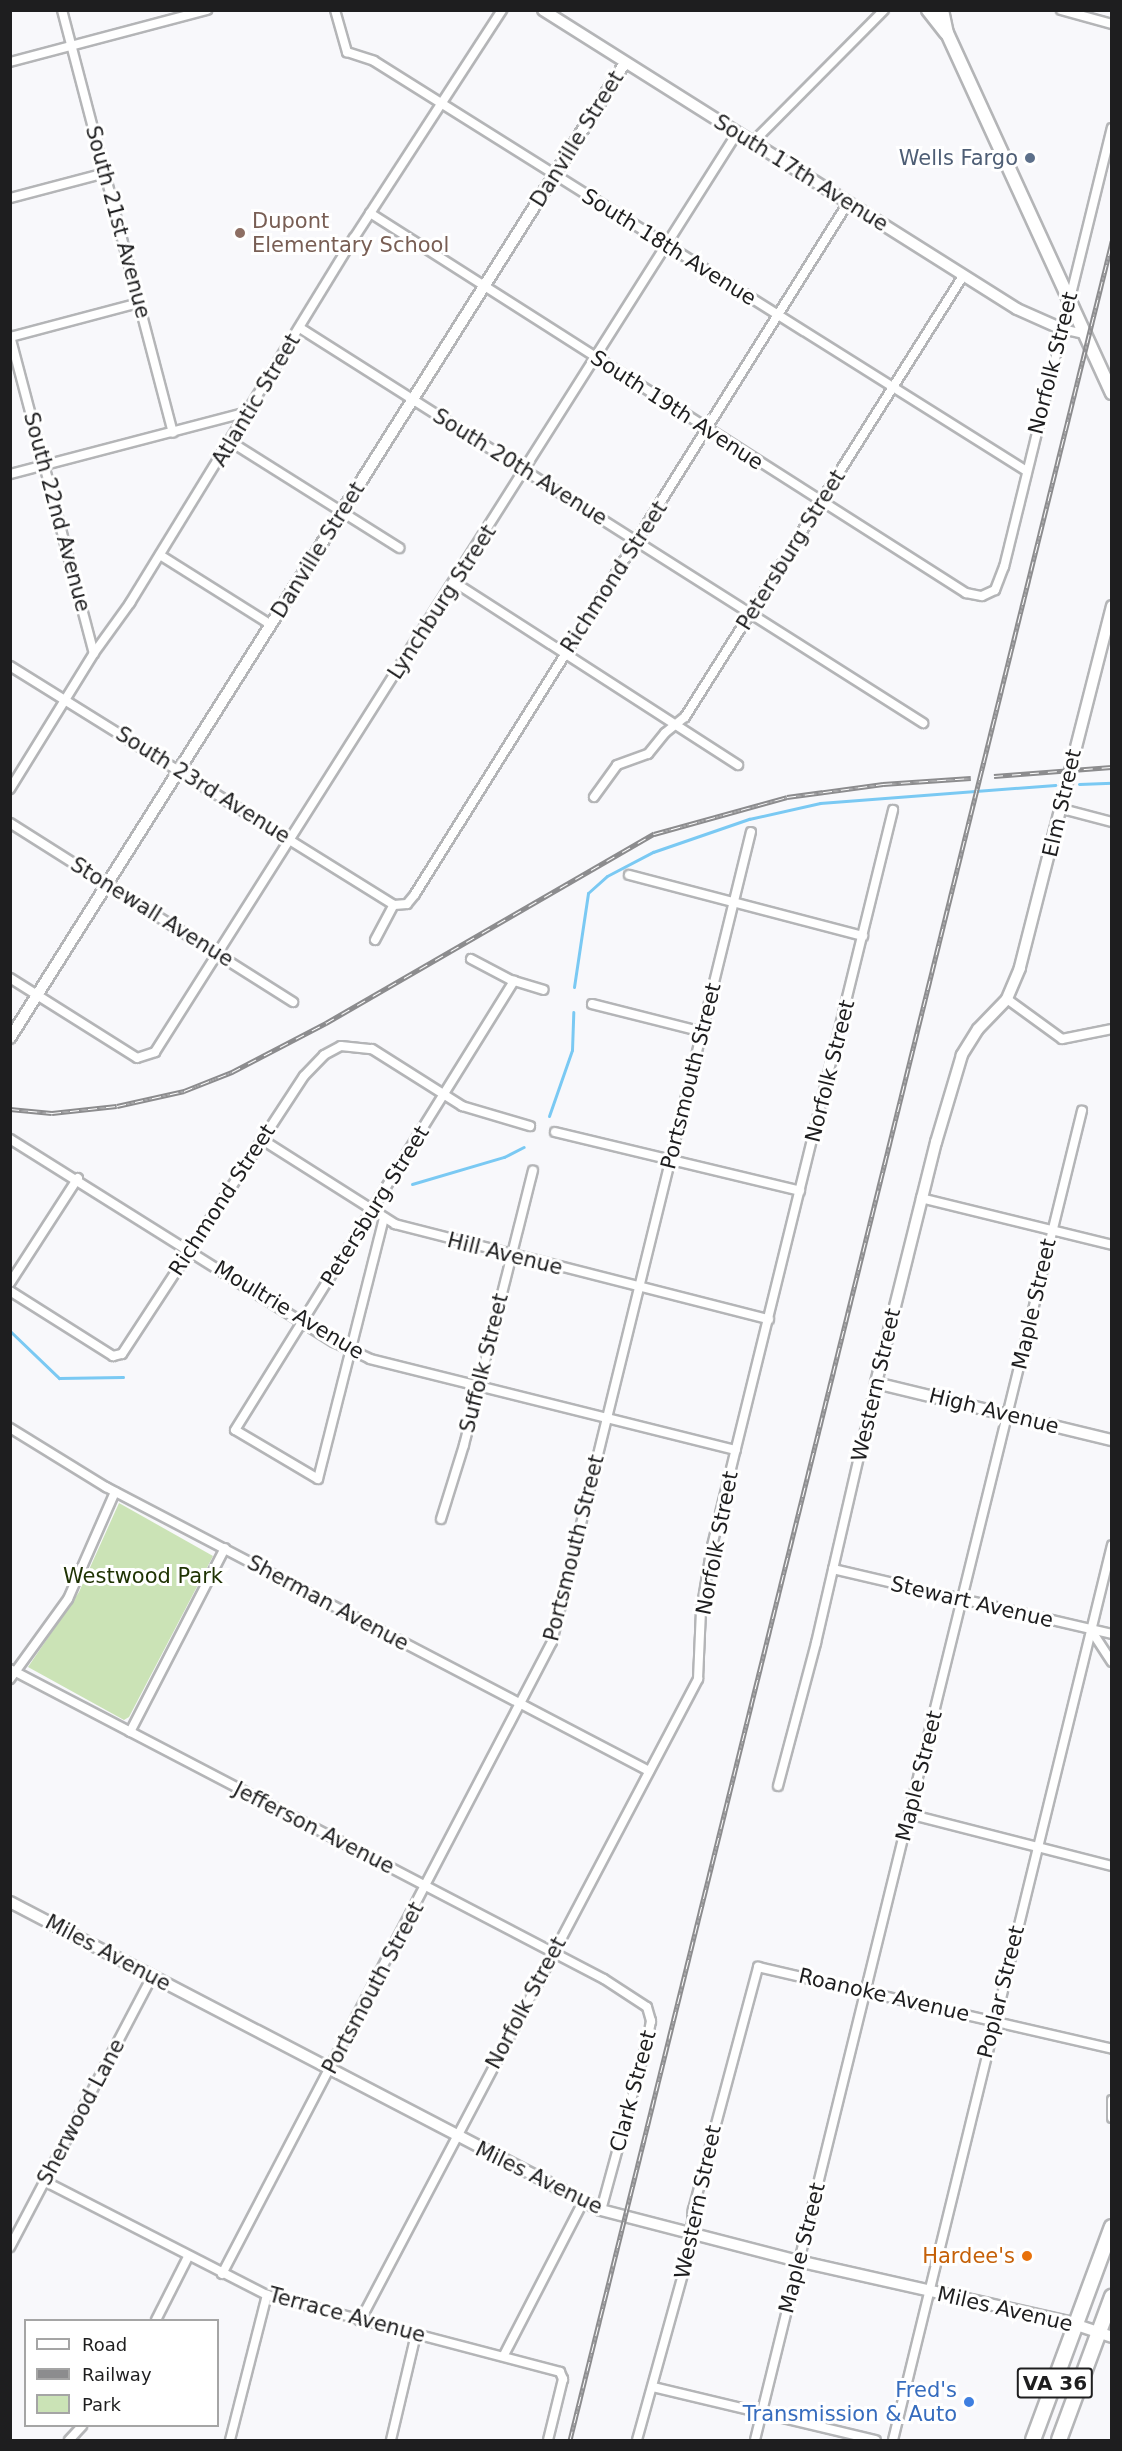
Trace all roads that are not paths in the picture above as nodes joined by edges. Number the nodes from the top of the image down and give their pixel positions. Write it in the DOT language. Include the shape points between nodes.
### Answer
graph roads {
  1 [pos="62,10"];
  2 [pos="335,10"];
  3 [pos="502,10"];
  4 [pos="543,10"];
  5 [pos="884,10"];
  6 [pos="928,10"];
  7 [pos="942,10"];
  8 [pos="1061,10"];
  9 [pos="202,11"];
  10 [pos="1112,24"];
  11 [pos="947,33"];
  12 [pos="72,46"];
  13 [pos="10,62"];
  14 [pos="625,63"];
  15 [pos="443,104"];
  16 [pos="1112,128"];
  17 [pos="737,133"];
  18 [pos="752,143"];
  19 [pos="105,173"];
  20 [pos="555,174"];
  21 [pos="10,198"];
  22 [pos="848,203"];
  23 [pos="370,213"];
  24 [pos="667,246"];
  25 [pos="963,276"];
  26 [pos="484,287"];
  27 [pos="1069,301"];
  28 [pos="139,303"];
  29 [pos="779,317"];
  30 [pos="300,328"];
  31 [pos="1062,329"];
  32 [pos="1084,334"];
  33 [pos="11,336"];
  34 [pos="596,358"];
  35 [pos="893,388"];
  36 [pos="1112,393"];
  37 [pos="413,399"];
  38 [pos="248,412"];
  39 [pos="708,430"];
  40 [pos="173,433"];
  41 [pos="231,442"];
  42 [pos="45,466"];
  43 [pos="1025,470"];
  44 [pos="526,471"];
  45 [pos="10,474"];
  46 [pos="822,502"];
  47 [pos="342,513"];
  48 [pos="638,541"];
  49 [pos="399,548"];
  50 [pos="160,555"];
  51 [pos="454,582"];
  52 [pos="988,594"];
  53 [pos="1112,606"];
  54 [pos="752,613"];
  55 [pos="271,625"];
  56 [pos="94,653"];
  57 [pos="565,653"];
  58 [pos="10,666"];
  59 [pos="67,701"];
  60 [pos="923,723"];
  61 [pos="676,725"];
  62 [pos="738,765"];
  63 [pos="179,771"];
  64 [pos="10,789"];
  65 [pos="594,797"];
  66 [pos="1062,809"];
  67 [pos="893,810"];
  68 [pos="1112,822"];
  69 [pos="10,823"];
  70 [pos="751,832"];
  71 [pos="291,840"];
  72 [pos="629,875"];
  73 [pos="107,885"];
  74 [pos="734,902"];
  75 [pos="394,905"];
  76 [pos="863,936"];
  77 [pos="375,940"];
  78 [pos="219,954"];
  79 [pos="471,959"];
  80 [pos="10,978"];
  81 [pos="514,981"];
  82 [pos="544,990"];
  83 [pos="37,996"];
  84 [pos="1007,999"];
  85 [pos="293,1002"];
  86 [pos="592,1004"];
  87 [pos="1112,1029"];
  88 [pos="702,1032"];
  89 [pos="10,1038"];
  90 [pos="443,1096"];
  91 [pos="1082,1112"];
  92 [pos="530,1126"];
  93 [pos="555,1132"];
  94 [pos="10,1139"];
  95 [pos="261,1139"];
  96 [pos="670,1160"];
  97 [pos="532,1171"];
  98 [pos="78,1178"];
  99 [pos="800,1191"];
  100 [pos="921,1198"];
  101 [pos="372,1209"];
  102 [pos="384,1218"];
  103 [pos="1051,1231"];
  104 [pos="1112,1245"];
  105 [pos="190,1250"];
  106 [pos="510,1256"];
  107 [pos="10,1282"];
  108 [pos="639,1288"];
  109 [pos="10,1291"];
  110 [pos="769,1319"];
  111 [pos="302,1321"];
  112 [pos="351,1351"];
  113 [pos="876,1383"];
  114 [pos="479,1386"];
  115 [pos="1008,1414"];
  116 [pos="607,1419"];
  117 [pos="10,1428"];
  118 [pos="1112,1440"];
  119 [pos="736,1450"];
  120 [pos="115,1492"];
  121 [pos="441,1519"];
  122 [pos="1112,1545"];
  123 [pos="225,1548"];
  124 [pos="833,1569"];
  125 [pos="963,1600"];
  126 [pos="1091,1629"];
  127 [pos="1112,1634"];
  128 [pos="1112,1662"];
  129 [pos="12,1673"];
  130 [pos="521,1704"];
  131 [pos="130,1732"];
  132 [pos="649,1771"];
  133 [pos="778,1786"];
  134 [pos="909,1814"];
  135 [pos="1037,1847"];
  136 [pos="1112,1866"];
  137 [pos="426,1886"];
  138 [pos="10,1902"];
  139 [pos="552,1954"];
  140 [pos="761,1966"];
  141 [pos="152,1976"];
  142 [pos="618,1986"];
  143 [pos="867,1991"];
  144 [pos="995,2020"];
  145 [pos="1112,2049"];
  146 [pos="329,2069"];
  147 [pos="1112,2100"];
  148 [pos="1112,2118"];
  149 [pos="456,2137"];
  150 [pos="44,2181"];
  151 [pos="583,2202"];
  152 [pos="601,2210"];
  153 [pos="1112,2227"];
  154 [pos="692,2235"];
  155 [pos="10,2247"];
  156 [pos="188,2257"];
  157 [pos="798,2261"];
  158 [pos="222,2274"];
  159 [pos="929,2292"];
  160 [pos="267,2295"];
  161 [pos="1112,2297"];
  162 [pos="157,2319"];
  163 [pos="360,2320"];
  164 [pos="1076,2325"];
  165 [pos="416,2334"];
  166 [pos="1105,2334"];
  167 [pos="504,2355"];
  168 [pos="653,2387"];
  169 [pos="763,2415"];
  170 [pos="81,2427"];
  171 [pos="69,2440"];
  172 [pos="230,2440"];
  173 [pos="391,2440"];
  174 [pos="548,2440"];
  175 [pos="637,2440"];
  176 [pos="755,2440"];
  177 [pos="876,2440"];
  178 [pos="893,2440"];
  179 [pos="1033,2440"];
  180 [pos="1059,2440"];
  1 -- 12 [label="street, South 21st Avenue"];
  2 -- 15 [label="street, South 18th Avenue" via="347,52 374,61"];
  3 -- 15 [label="street, Atlantic Street"];
  4 -- 14 [label="street, South 17th Avenue"];
  5 -- 18 [label="street"];
  6 -- 11 [label="main road"];
  7 -- 11 [label="main road"];
  8 -- 10 [label="street"];
  9 -- 12 [label="street"];
  11 -- 27 [label="main road"];
  12 -- 13 [label="street"];
  12 -- 19 [label="street, South 21st Avenue"];
  14 -- 17 [label="street, South 17th Avenue"];
  14 -- 20 [label="street, Danville Street"];
  15 -- 20 [label="street, South 18th Avenue"];
  15 -- 23 [label="street, Atlantic Street"];
  16 -- 27 [label="street, Norfolk Street"];
  17 -- 18 [label="street, South 17th Avenue"];
  17 -- 24 [label="street, Lynchburg Street"];
  18 -- 22 [label="street, South 17th Avenue"];
  19 -- 21 [label="street"];
  19 -- 28 [label="street, South 21st Avenue"];
  20 -- 24 [label="street, South 18th Avenue"];
  20 -- 26 [label="street, Danville Street"];
  22 -- 25 [label="street, South 17th Avenue"];
  22 -- 29 [label="street, Richmond Street"];
  23 -- 26 [label="street, South 19th Avenue"];
  23 -- 30 [label="street, Atlantic Street"];
  24 -- 29 [label="street, South 18th Avenue"];
  24 -- 34 [label="street, Lynchburg Street"];
  25 -- 31 [label="street, South 17th Avenue" via="1040,322"];
  25 -- 35 [label="street, Petersburg Street"];
  26 -- 34 [label="street, South 19th Avenue"];
  26 -- 37 [label="street, Danville Street"];
  27 -- 31 [label="street, Norfolk Street"];
  27 -- 32 [label="main road"];
  28 -- 33 [label="street"];
  28 -- 40 [label="street, South 21st Avenue"];
  29 -- 35 [label="street, South 18th Avenue"];
  29 -- 39 [label="street, Richmond Street"];
  30 -- 37 [label="street, South 20th Avenue"];
  30 -- 38 [label="street, Atlantic Street"];
  31 -- 32 [label="street"];
  31 -- 43 [label="street, Norfolk Street"];
  32 -- 36 [label="main road"];
  33 -- 42 [label="street, South 22nd Avenue"];
  34 -- 39 [label="street, South 19th Avenue"];
  34 -- 44 [label="street, Lynchburg Street"];
  35 -- 43 [label="street, South 18th Avenue"];
  35 -- 46 [label="street, Petersburg Street"];
  37 -- 44 [label="street, South 20th Avenue"];
  37 -- 47 [label="street, Danville Street"];
  38 -- 40 [label="street"];
  38 -- 41 [label="street, Atlantic Street"];
  39 -- 46 [label="street, South 19th Avenue"];
  39 -- 48 [label="street, Richmond Street"];
  40 -- 42 [label="street"];
  41 -- 47 [label="street"];
  41 -- 50 [label="street, Atlantic Street"];
  42 -- 45 [label="street"];
  42 -- 56 [label="street, South 22nd Avenue"];
  43 -- 52 [label="street, Norfolk Street" via="999,585"];
  44 -- 48 [label="street, South 20th Avenue"];
  44 -- 51 [label="street, Lynchburg Street"];
  46 -- 52 [label="street, South 19th Avenue" via="966,594"];
  46 -- 54 [label="street, Petersburg Street"];
  47 -- 49 [label="street"];
  47 -- 55 [label="street, Danville Street"];
  48 -- 54 [label="street, South 20th Avenue"];
  48 -- 57 [label="street, Richmond Street"];
  50 -- 55 [label="street"];
  50 -- 56 [label="street, Atlantic Street"];
  51 -- 57 [label="street"];
  51 -- 71 [label="street, Lynchburg Street"];
  53 -- 66 [label="street, Elm Street"];
  54 -- 60 [label="street, South 20th Avenue"];
  54 -- 61 [label="street, Petersburg Street"];
  55 -- 63 [label="street, Danville Street"];
  56 -- 59 [label="street, Atlantic Street"];
  57 -- 61 [label="street"];
  57 -- 75 [label="street, Richmond Street" via="415,894 407,904"];
  58 -- 59 [label="street, South 23rd Avenue"];
  59 -- 63 [label="street, South 23rd Avenue"];
  59 -- 64 [label="street, Atlantic Street"];
  61 -- 62 [label="street"];
  61 -- 65 [label="street, Petersburg Street" via="648,754 617,765"];
  63 -- 71 [label="street, South 23rd Avenue"];
  63 -- 73 [label="street, Danville Street"];
  66 -- 68 [label="street"];
  66 -- 84 [label="street, Elm Street" via="1020,968"];
  67 -- 76 [label="street, Norfolk Street"];
  69 -- 73 [label="street, Stonewall Avenue"];
  70 -- 74 [label="street, Portsmouth Street"];
  71 -- 75 [label="street, South 23rd Avenue"];
  71 -- 78 [label="street, Lynchburg Street"];
  72 -- 74 [label="street"];
  73 -- 78 [label="street, Stonewall Avenue"];
  73 -- 83 [label="street, Danville Street"];
  74 -- 76 [label="street"];
  74 -- 88 [label="street, Portsmouth Street"];
  75 -- 77 [label="street, Richmond Street"];
  76 -- 99 [label="street, Norfolk Street"];
  78 -- 83 [label="street, Lynchburg Street" via="155,1052 137,1058"];
  78 -- 85 [label="street, Stonewall Avenue"];
  79 -- 81 [label="street"];
  80 -- 83 [label="street"];
  81 -- 82 [label="street"];
  81 -- 90 [label="street, Petersburg Street"];
  83 -- 89 [label="street, Danville Street"];
  84 -- 87 [label="street" via="1062,1039"];
  84 -- 100 [label="street, Western Street" via="978,1029 962,1054"];
  86 -- 88 [label="street"];
  88 -- 96 [label="street, Portsmouth Street"];
  90 -- 92 [label="street" via="474,1111"];
  90 -- 95 [label="street, Richmond Street" via="372,1049 351,1044 333,1050 304,1076"];
  90 -- 101 [label="street, Petersburg Street"];
  91 -- 103 [label="street, Maple Street"];
  93 -- 96 [label="street"];
  94 -- 98 [label="street, Moultrie Avenue"];
  95 -- 101 [label="street, Hill Avenue"];
  95 -- 105 [label="street, Richmond Street"];
  96 -- 99 [label="street"];
  96 -- 108 [label="street, Portsmouth Street"];
  97 -- 106 [label="street, Suffolk Street"];
  98 -- 105 [label="street, Moultrie Avenue"];
  98 -- 107 [label="street"];
  99 -- 110 [label="street, Norfolk Street"];
  100 -- 103 [label="street"];
  100 -- 113 [label="street, Western Street"];
  101 -- 102 [label="street, Hill Avenue"];
  101 -- 111 [label="street, Petersburg Street"];
  102 -- 106 [label="street, Hill Avenue"];
  102 -- 112 [label="street"];
  103 -- 104 [label="street"];
  103 -- 115 [label="street, Maple Street"];
  105 -- 109 [label="street, Richmond Street" via="118,1356"];
  105 -- 111 [label="street, Moultrie Avenue"];
  106 -- 108 [label="street, Hill Avenue"];
  106 -- 114 [label="street, Suffolk Street"];
  108 -- 110 [label="street, Hill Avenue"];
  108 -- 116 [label="street, Portsmouth Street"];
  110 -- 119 [label="street, Norfolk Street"];
  111 -- 112 [label="street, Moultrie Avenue"];
  111 -- 112 [label="street, Petersburg Street" via="235,1430 318,1479"];
  112 -- 114 [label="street, Moultrie Avenue" via="390,1365"];
  113 -- 115 [label="street, High Avenue"];
  113 -- 124 [label="street, Western Street"];
  114 -- 116 [label="street, Moultrie Avenue"];
  114 -- 121 [label="street, Suffolk Street"];
  115 -- 118 [label="street, High Avenue"];
  115 -- 125 [label="street, Maple Street"];
  116 -- 119 [label="street, Moultrie Avenue"];
  116 -- 130 [label="street, Portsmouth Street" via="555,1633"];
  117 -- 120 [label="street, Sherman Avenue"];
  119 -- 132 [label="street, Norfolk Street" via="704,1587 698,1678"];
  120 -- 123 [label="street, Sherman Avenue"];
  120 -- 129 [label="street" via="68,1599"];
  122 -- 126 [label="street, Poplar Street"];
  123 -- 130 [label="street, Sherman Avenue"];
  123 -- 131 [label="street"];
  124 -- 125 [label="street, Stewart Avenue"];
  124 -- 133 [label="street, Western Street"];
  125 -- 126 [label="street, Stewart Avenue"];
  125 -- 134 [label="street, Maple Street"];
  126 -- 127 [label="street, Stewart Avenue"];
  126 -- 128 [label="street"];
  126 -- 135 [label="street, Poplar Street"];
  129 -- 131 [label="street, Jefferson Avenue"];
  130 -- 132 [label="street, Sherman Avenue"];
  130 -- 137 [label="street, Portsmouth Street"];
  131 -- 137 [label="street, Jefferson Avenue"];
  132 -- 139 [label="street, Norfolk Street"];
  134 -- 135 [label="street"];
  134 -- 143 [label="street, Maple Street"];
  135 -- 136 [label="street"];
  135 -- 144 [label="street, Poplar Street"];
  137 -- 139 [label="street, Jefferson Avenue"];
  137 -- 146 [label="street, Portsmouth Street"];
  138 -- 141 [label="street, Miles Avenue"];
  139 -- 142 [label="street, Jefferson Avenue"];
  139 -- 149 [label="street, Norfolk Street"];
  140 -- 143 [label="street, Roanoke Avenue"];
  140 -- 154 [label="street, Western Street" via="755,1970 728,2070 693,2210"];
  141 -- 146 [label="street, Miles Avenue"];
  141 -- 150 [label="street, Sherwood Lane"];
  142 -- 152 [label="street, Clark Street" via="647,2007 651,2021"];
  143 -- 144 [label="street, Roanoke Avenue"];
  143 -- 157 [label="street, Maple Street"];
  144 -- 145 [label="street, Roanoke Avenue"];
  144 -- 159 [label="street, Poplar Street"];
  146 -- 149 [label="street, Miles Avenue"];
  146 -- 158 [label="street, Portsmouth Street"];
  147 -- 148 [label="street"];
  149 -- 151 [label="street, Miles Avenue"];
  149 -- 163 [label="street, Norfolk Street"];
  150 -- 155 [label="street, Sherwood Lane"];
  150 -- 156 [label="street, Terrace Avenue"];
  151 -- 152 [label="street, Miles Avenue"];
  151 -- 167 [label="street"];
  152 -- 154 [label="street, Miles Avenue"];
  153 -- 164 [label="highway, VA 36"];
  154 -- 157 [label="street, Miles Avenue"];
  154 -- 168 [label="street, Western Street"];
  156 -- 158 [label="street, Terrace Avenue"];
  156 -- 162 [label="street"];
  157 -- 159 [label="street, Miles Avenue"];
  157 -- 169 [label="street, Maple Street"];
  158 -- 160 [label="street, Terrace Avenue"];
  159 -- 164 [label="street, Miles Avenue"];
  159 -- 178 [label="street, Poplar Street"];
  160 -- 163 [label="street, Terrace Avenue"];
  160 -- 172 [label="street"];
  161 -- 166 [label="highway, VA 36"];
  163 -- 165 [label="street, Terrace Avenue"];
  164 -- 166 [label="street, Miles Avenue"];
  164 -- 179 [label="highway, VA 36"];
  165 -- 167 [label="street, Terrace Avenue"];
  165 -- 173 [label="street"];
  166 -- 180 [label="highway, VA 36"];
  167 -- 174 [label="street, Terrace Avenue" via="562,2375"];
  168 -- 169 [label="street"];
  168 -- 175 [label="street, Western Street"];
  169 -- 176 [label="street, Maple Street"];
  169 -- 177 [label="street"];
  170 -- 171 [label="street"];
}
